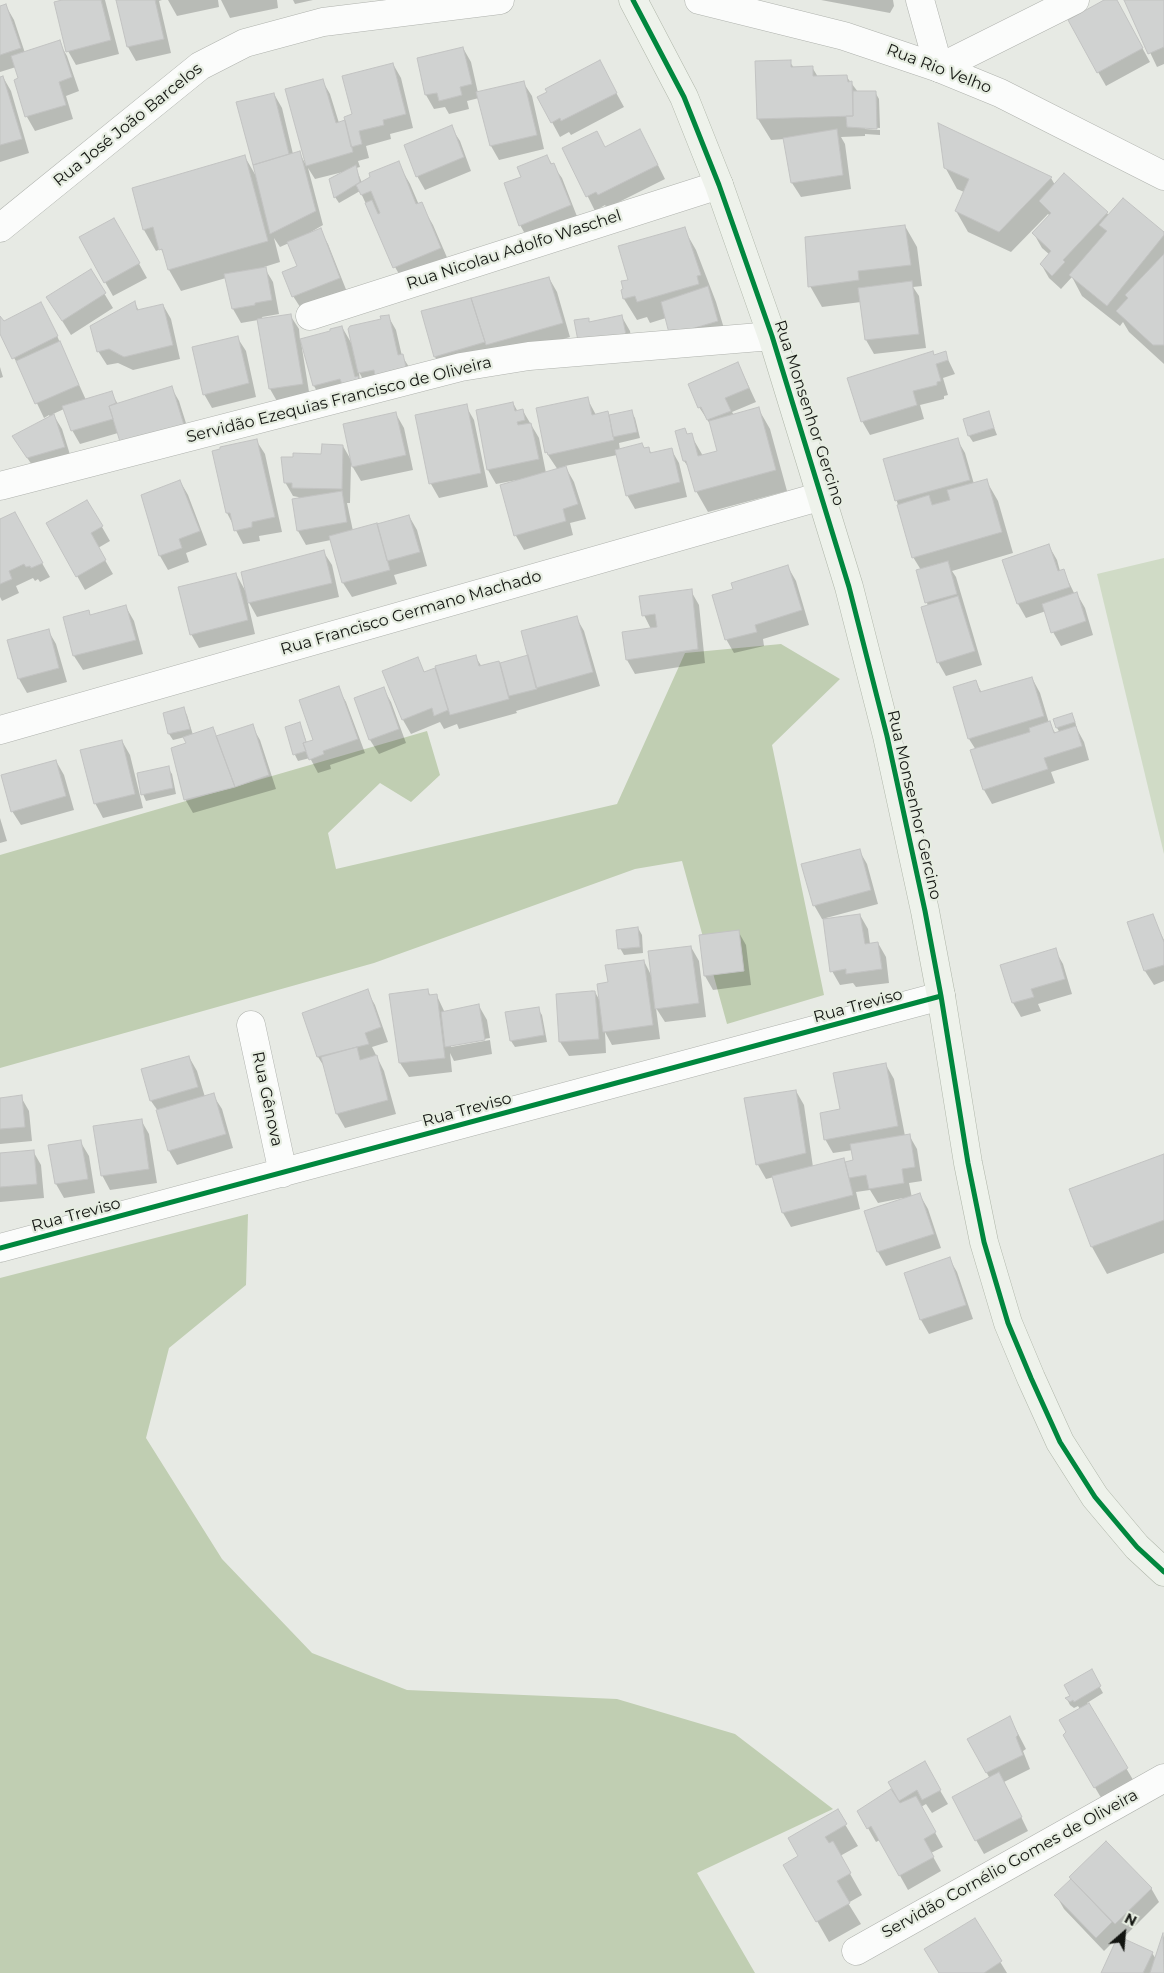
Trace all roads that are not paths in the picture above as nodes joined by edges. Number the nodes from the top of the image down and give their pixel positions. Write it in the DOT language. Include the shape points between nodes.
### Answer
graph roads {
  1 [pos="500,0"];
  2 [pos="633,0"];
  3 [pos="699,0"];
  4 [pos="920,0"];
  5 [pos="1075,0"];
  6 [pos="939,68"];
  7 [pos="1164,176"];
  8 [pos="719,185"];
  9 [pos="0,228"];
  10 [pos="310,316"];
  11 [pos="772,336"];
  12 [pos="0,486"];
  13 [pos="822,496"];
  14 [pos="0,730"];
  15 [pos="941,996"];
  16 [pos="251,1025"];
  17 [pos="282,1173"];
  18 [pos="0,1248"];
  19 [pos="1164,1572"];
  20 [pos="1164,1778"];
  21 [pos="856,1951"];
  1 -- 9 [label="street, Rua José João Barcelos" via="323,22 245,43 200,66"];
  2 -- 8 [label="main road, Rua Monsenhor Gercino" via="684,97"];
  3 -- 6 [label="street, Rua Rio Velho" via="844,36"];
  4 -- 6 [label="street"];
  5 -- 6 [label="street"];
  6 -- 7 [label="street, Rua Rio Velho" via="1000,93"];
  8 -- 10 [label="street, Rua Nicolau Adolfo Waschel"];
  8 -- 11 [label="main road, Rua Monsenhor Gercino"];
  11 -- 12 [label="street, Servidão Ezequias Francisco de Oliveira" via="529,356 461,366"];
  11 -- 13 [label="main road, Rua Monsenhor Gercino"];
  13 -- 14 [label="street, Rua Francisco Germano Machado"];
  13 -- 15 [label="main road, Rua Monsenhor Gercino" via="887,736"];
  15 -- 17 [label="street, Rua Treviso"];
  15 -- 19 [label="main road, Rua Monsenhor Gercino" via="984,1242 1008,1323 1060,1442 1094,1497"];
  16 -- 17 [label="street, Rua Gênova"];
  17 -- 18 [label="street, Rua Treviso"];
  20 -- 21 [label="street, Servidão Cornélio Gomes de Oliveira"];
}
